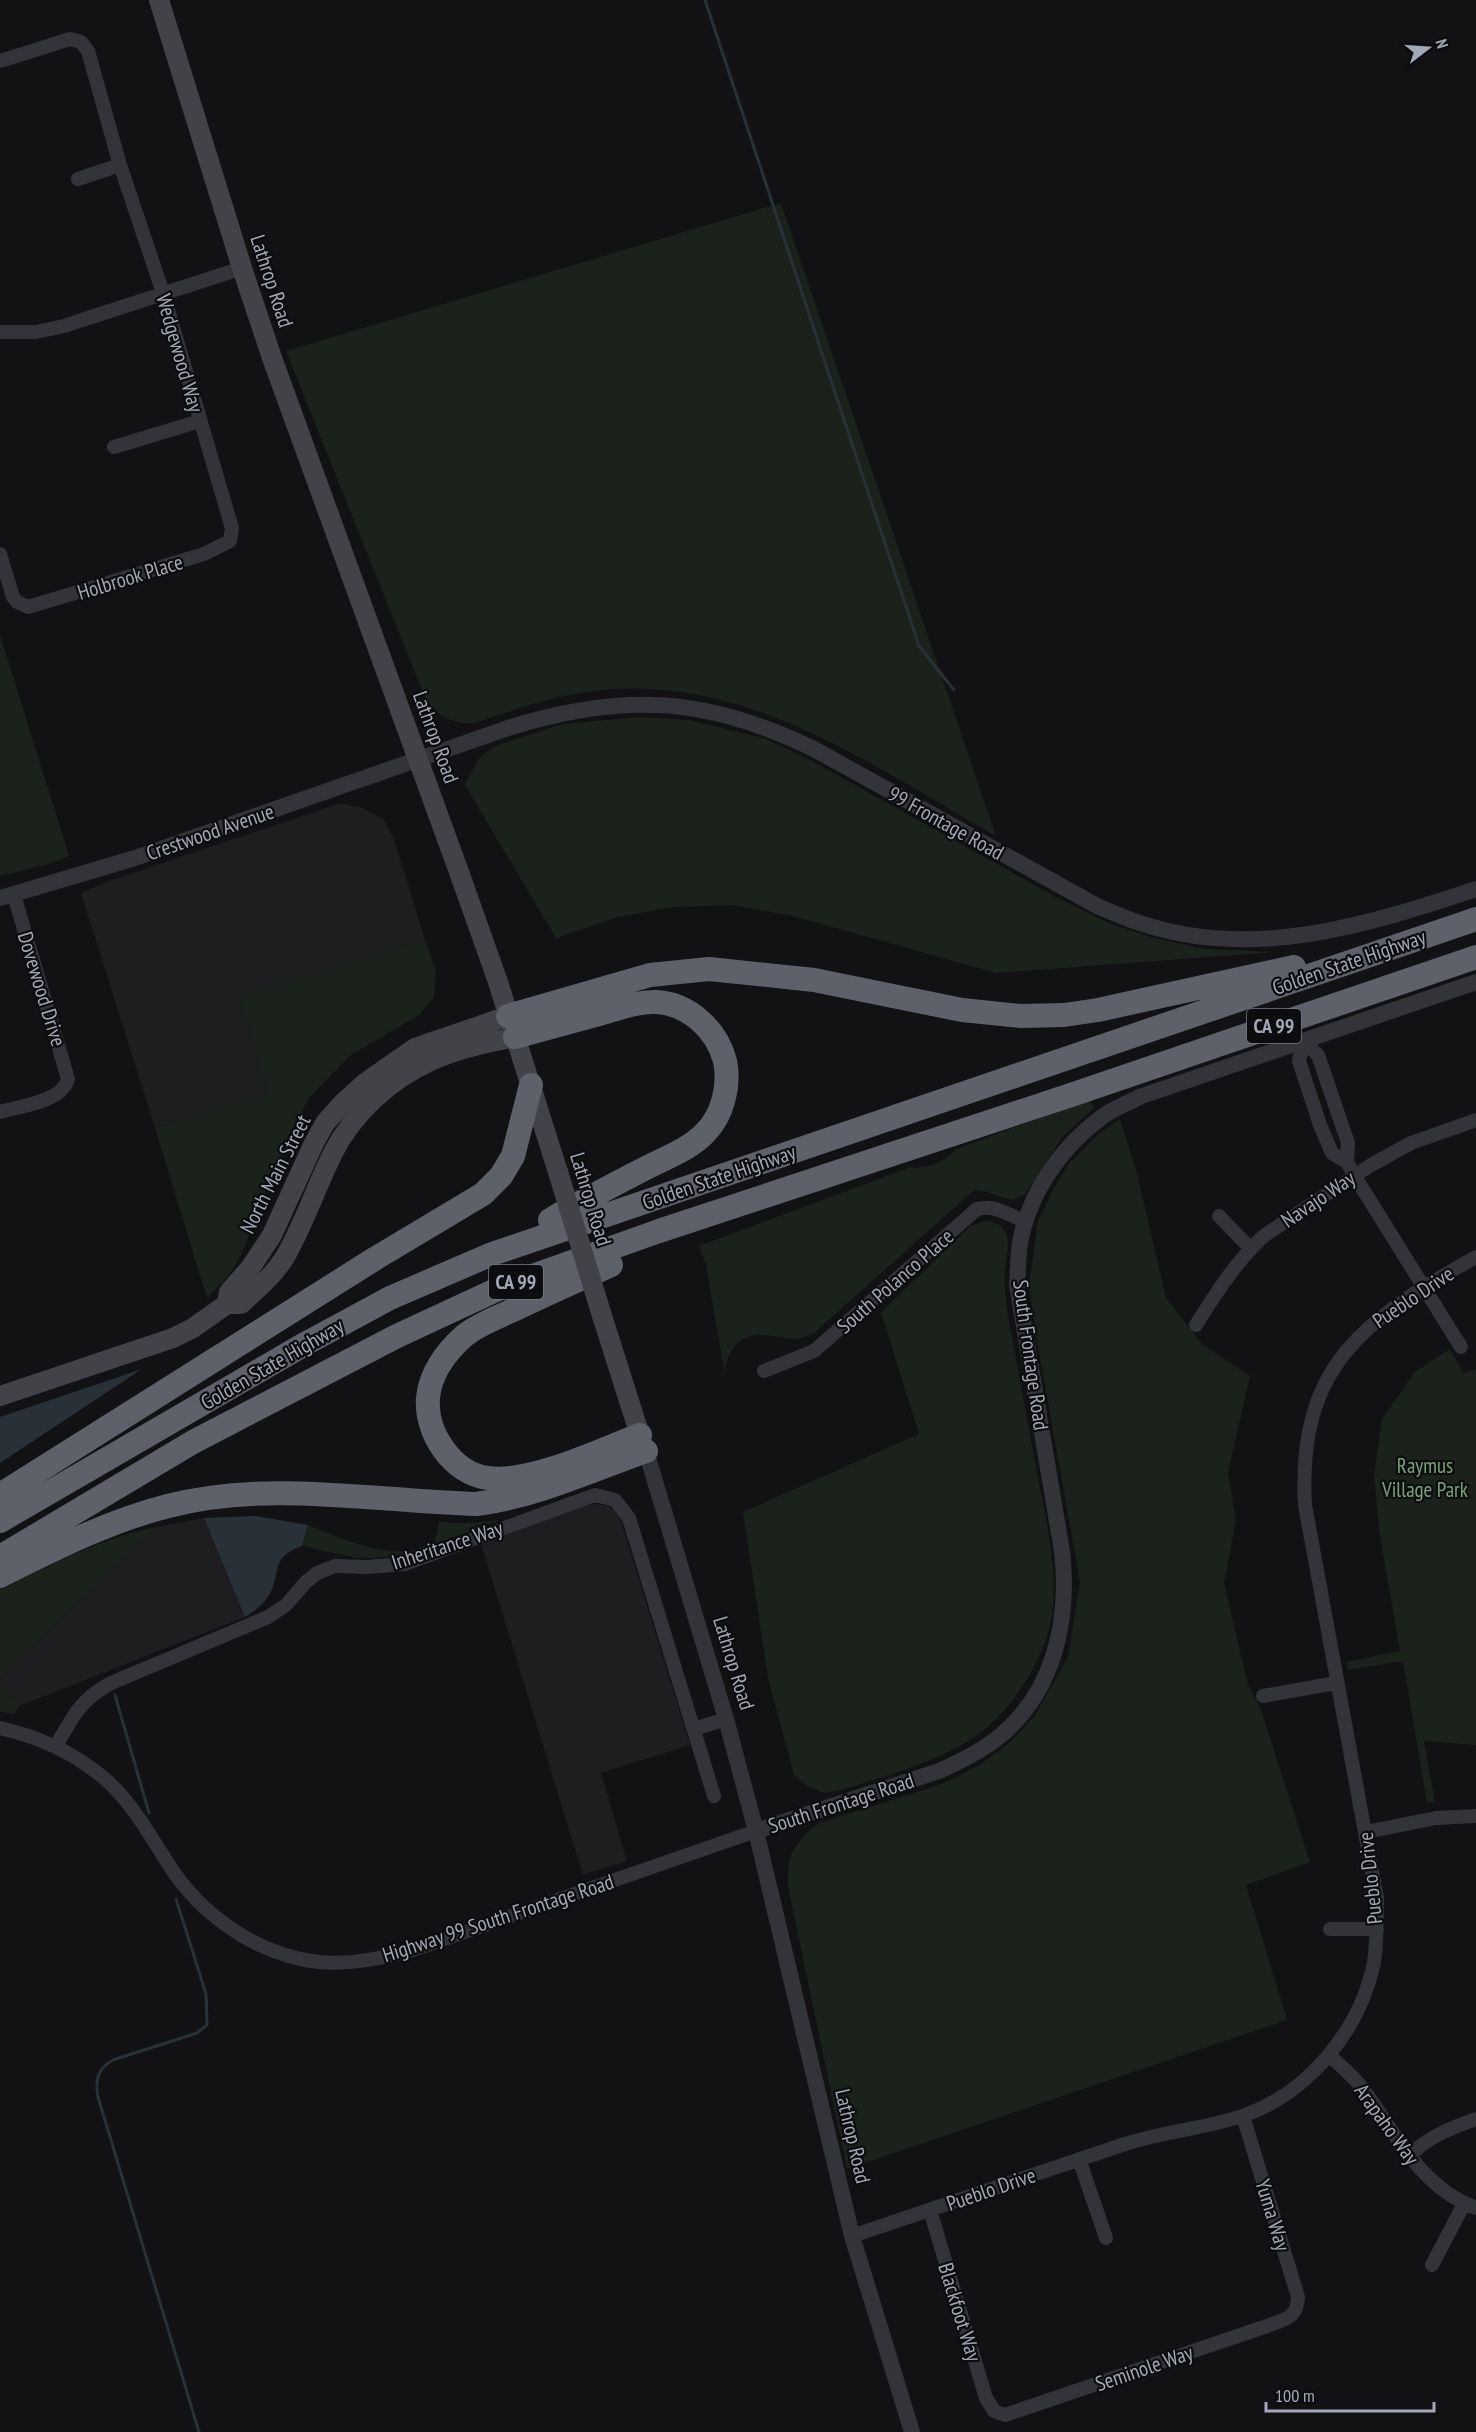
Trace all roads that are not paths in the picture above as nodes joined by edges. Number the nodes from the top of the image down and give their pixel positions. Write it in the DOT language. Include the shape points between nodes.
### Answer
graph roads {
  1 [pos="159,0"];
  2 [pos="0,61"];
  3 [pos="120,165"];
  4 [pos="78,179"];
  5 [pos="242,268"];
  6 [pos="163,293"];
  7 [pos="0,332"];
  8 [pos="200,421"];
  9 [pos="114,447"];
  10 [pos="230,541"];
  11 [pos="0,554"];
  12 [pos="418,759"];
  13 [pos="1476,889"];
  14 [pos="7,897"];
  15 [pos="1476,919"];
  16 [pos="1368,956"];
  17 [pos="1476,957"];
  18 [pos="1476,982"];
  19 [pos="512,1026"];
  20 [pos="1303,1041"];
  21 [pos="531,1085"];
  22 [pos="1071,1095"];
  23 [pos="0,1112"];
  24 [pos="1476,1120"];
  25 [pos="1351,1169"];
  26 [pos="1219,1216"];
  27 [pos="1026,1222"];
  28 [pos="1250,1248"];
  29 [pos="492,1254"];
  30 [pos="1476,1257"];
  31 [pos="1424,1287"];
  32 [pos="1196,1325"];
  33 [pos="1461,1347"];
  34 [pos="764,1371"];
  35 [pos="0,1396"];
  36 [pos="643,1443"];
  37 [pos="0,1495"];
  38 [pos="0,1521"];
  39 [pos="0,1557"];
  40 [pos="0,1576"];
  41 [pos="1336,1683"];
  42 [pos="1263,1696"];
  43 [pos="726,1719"];
  44 [pos="0,1728"];
  45 [pos="694,1729"];
  46 [pos="56,1746"];
  47 [pos="714,1796"];
  48 [pos="1476,1816"];
  49 [pos="756,1831"];
  50 [pos="1366,1832"];
  51 [pos="1330,1929"];
  52 [pos="1377,1929"];
  53 [pos="1330,2056"];
  54 [pos="1243,2116"];
  55 [pos="1476,2119"];
  56 [pos="1408,2157"];
  57 [pos="1078,2159"];
  58 [pos="1470,2206"];
  59 [pos="930,2210"];
  60 [pos="852,2236"];
  61 [pos="1106,2238"];
  62 [pos="1432,2265"];
  63 [pos="1293,2315"];
  64 [pos="994,2411"];
  65 [pos="912,2432"];
  1 -- 5 [label="main road, Lathrop Road"];
  2 -- 3 [label="street, Wedgewood Way" via="62,40 77,40 88,51"];
  3 -- 4 [label="street"];
  3 -- 6 [label="street, Wedgewood Way"];
  5 -- 6 [label="street"];
  5 -- 12 [label="main road, Lathrop Road"];
  6 -- 7 [label="street" via="64,326 36,332"];
  6 -- 8 [label="street, Wedgewood Way"];
  8 -- 9 [label="street"];
  8 -- 10 [label="street, Wedgewood Way" via="232,528"];
  10 -- 11 [label="street, Holbrook Place" via="204,554 28,607 13,597"];
  12 -- 13 [label="street, 99 Frontage Road" via="563,712 624,704 698,709 776,730 1099,907 1138,923 1176,932 1239,939 1306,935 1347,929"];
  12 -- 14 [label="street, Crestwood Avenue" via="135,858"];
  12 -- 19 [label="main road, Lathrop Road"];
  14 -- 23 [label="street, Dovewood Drive" via="68,1073 62,1091"];
  15 -- 16 [label="highway, Golden State Highway / CA 99"];
  16 -- 19 [label="highway" via="1283,969 1120,1006 1064,1015 1021,1016 962,1010 814,980 709,969 650,975"];
  16 -- 29 [label="highway, Golden State Highway / CA 99"];
  17 -- 22 [label="highway, Golden State Highway / CA 99"];
  18 -- 20 [label="street, South Frontage Road"];
  19 -- 21 [label="main road, Lathrop Road"];
  19 -- 29 [label="highway" via="645,1002 672,1004 682,1007 712,1033 724,1057 726,1083 719,1112 698,1139"];
  19 -- 35 [label="main road, North Main Street" via="415,1048 342,1104 325,1123 272,1235 229,1292 227,1304 173,1338"];
  20 -- 25 [label="street" via="1318,1055 1348,1143"];
  20 -- 25 [label="street" via="1299,1061 1320,1125 1332,1153"];
  20 -- 27 [label="street, South Frontage Road" via="1139,1097 1103,1116 1070,1145 1037,1192"];
  21 -- 36 [label="main road, Lathrop Road, bridge"];
  21 -- 37 [label="highway" via="513,1156 483,1194"];
  22 -- 36 [label="highway" via="622,1260 497,1318 466,1334 453,1346 435,1374 428,1398 432,1424 441,1445 466,1472 489,1479 523,1476"];
  22 -- 39 [label="highway, Golden State Highway / CA 99" via="507,1285 397,1336 203,1437"];
  24 -- 25 [label="street, Navajo Way"];
  25 -- 28 [label="street, Navajo Way"];
  25 -- 31 [label="street"];
  26 -- 28 [label="street"];
  27 -- 34 [label="street, South Polanco Place" via="996,1208 977,1209 814,1351"];
  27 -- 49 [label="street, South Frontage Road" via="1017,1285 1066,1582 1063,1619 1050,1667 1035,1698 1014,1722 996,1740 966,1759 939,1772"];
  28 -- 32 [label="street, Navajo Way"];
  29 -- 38 [label="highway, Golden State Highway / CA 99" via="390,1299 305,1344"];
  30 -- 31 [label="street, Pueblo Drive"];
  31 -- 33 [label="street"];
  31 -- 41 [label="street, Pueblo Drive" via="1378,1318 1355,1341 1325,1383 1309,1428 1303,1460 1305,1504"];
  36 -- 40 [label="highway" via="503,1501 476,1504 306,1493 193,1500 122,1521"];
  36 -- 43 [label="street, Lathrop Road"];
  41 -- 42 [label="street"];
  41 -- 50 [label="street, Pueblo Drive"];
  43 -- 45 [label="street"];
  43 -- 49 [label="street, Lathrop Road"];
  44 -- 46 [label="street, Highway 99 South Frontage Road"];
  45 -- 46 [label="street, Inheritance Way" via="629,1518 615,1500 595,1495 405,1564 335,1566 317,1573 286,1605 268,1617 93,1693 78,1708"];
  45 -- 47 [label="street, Inheritance Way"];
  46 -- 49 [label="street, Highway 99 South Frontage Road" via="107,1781 135,1812 177,1876 213,1915 265,1947 319,1962 380,1958 413,1950"];
  48 -- 50 [label="street" via="1436,1818"];
  49 -- 60 [label="street, Lathrop Road"];
  50 -- 52 [label="street, Pueblo Drive" via="1377,1898"];
  51 -- 52 [label="street"];
  52 -- 53 [label="street, Pueblo Drive" via="1368,1984"];
  53 -- 54 [label="street, Pueblo Drive" via="1300,2083"];
  53 -- 56 [label="street, Arapaho Way" via="1361,2087"];
  54 -- 57 [label="street, Pueblo Drive" via="1144,2137"];
  54 -- 63 [label="street, Yuma Way" via="1298,2296"];
  55 -- 56 [label="street" via="1442,2131"];
  56 -- 58 [label="street, Arapaho Way" via="1424,2174"];
  57 -- 59 [label="street, Pueblo Drive"];
  57 -- 61 [label="street"];
  58 -- 62 [label="street"];
  59 -- 60 [label="street, Pueblo Drive"];
  59 -- 64 [label="street, Blackfoot Way" via="986,2398"];
  60 -- 65 [label="street, Lathrop Road"];
  63 -- 64 [label="street, Seminole Way" via="1024,2409 1005,2415"];
}
